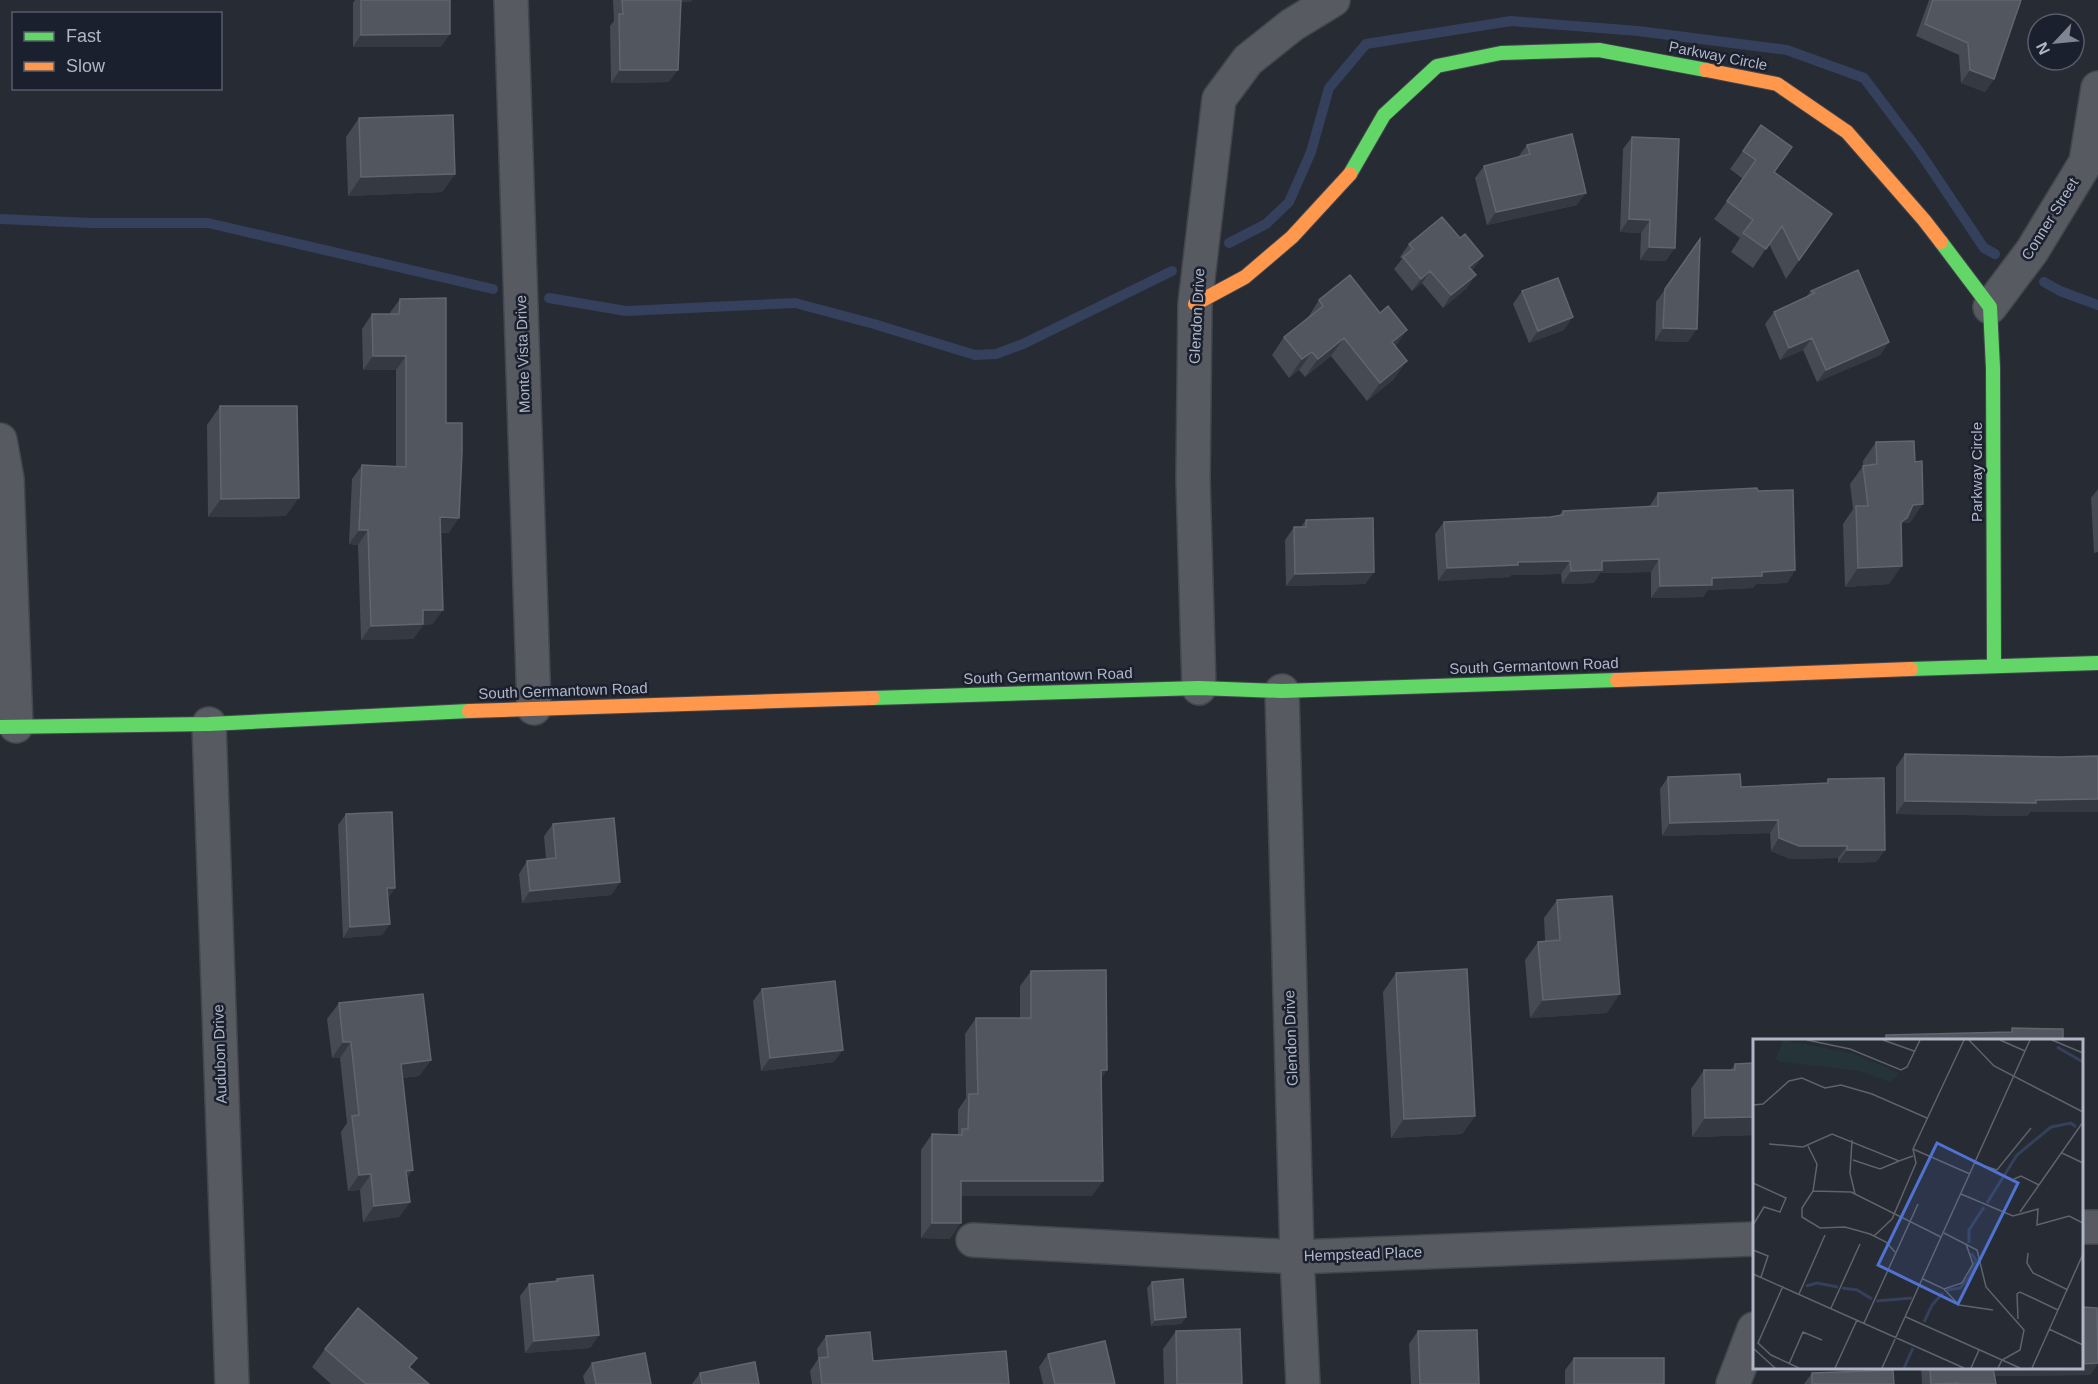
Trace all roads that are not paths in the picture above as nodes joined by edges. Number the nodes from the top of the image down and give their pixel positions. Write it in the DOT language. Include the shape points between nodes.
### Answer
graph roads {
  1 [pos="511,0"];
  2 [pos="1333,0"];
  3 [pos="2098,88"];
  4 [pos="1195,304"];
  5 [pos="1989,307"];
  6 [pos="0,440"];
  7 [pos="2098,663"];
  8 [pos="1994,666"];
  9 [pos="1199,688"];
  10 [pos="1282,691"];
  11 [pos="534,708"];
  12 [pos="209,724"];
  13 [pos="8,726"];
  14 [pos="1753,1239"];
  15 [pos="973,1240"];
  16 [pos="1297,1257"];
  17 [pos="1753,1334"];
  18 [pos="232,1384"];
  19 [pos="1303,1384"];
  20 [pos="1733,1384"];
  1 -- 11 [label="street, Monte Vista Drive"];
  2 -- 4 [label="street, Glendon Drive" via="1292,25 1248,60 1219,99"];
  3 -- 5 [label="street, Conner Street" via="2086,162 2032,251"];
  4 -- 5 [label="main road, Parkway Circle" via="1245,277 1293,237 1346,180 1384,115 1437,66 1501,53 1599,50 1777,84 1847,132 1924,220"];
  4 -- 9 [label="street, Glendon Drive" via="1193,479"];
  5 -- 8 [label="main road, Parkway Circle" via="1993,369"];
  6 -- 13 [label="street" via="7,479"];
  7 -- 8 [label="main road, South Germantown Road"];
  8 -- 10 [label="main road, South Germantown Road"];
  9 -- 10 [label="main road, South Germantown Road"];
  9 -- 11 [label="main road, South Germantown Road"];
  10 -- 16 [label="street, Glendon Drive"];
  11 -- 12 [label="main road, South Germantown Road"];
  12 -- 13 [label="main road, South Germantown Road"];
  12 -- 18 [label="street, Audubon Drive"];
  14 -- 16 [label="street, Hempstead Place"];
  15 -- 16 [label="street, Hempstead Place"];
  16 -- 19 [label="street, Glendon Drive"];
  17 -- 20 [label="street"];
}
